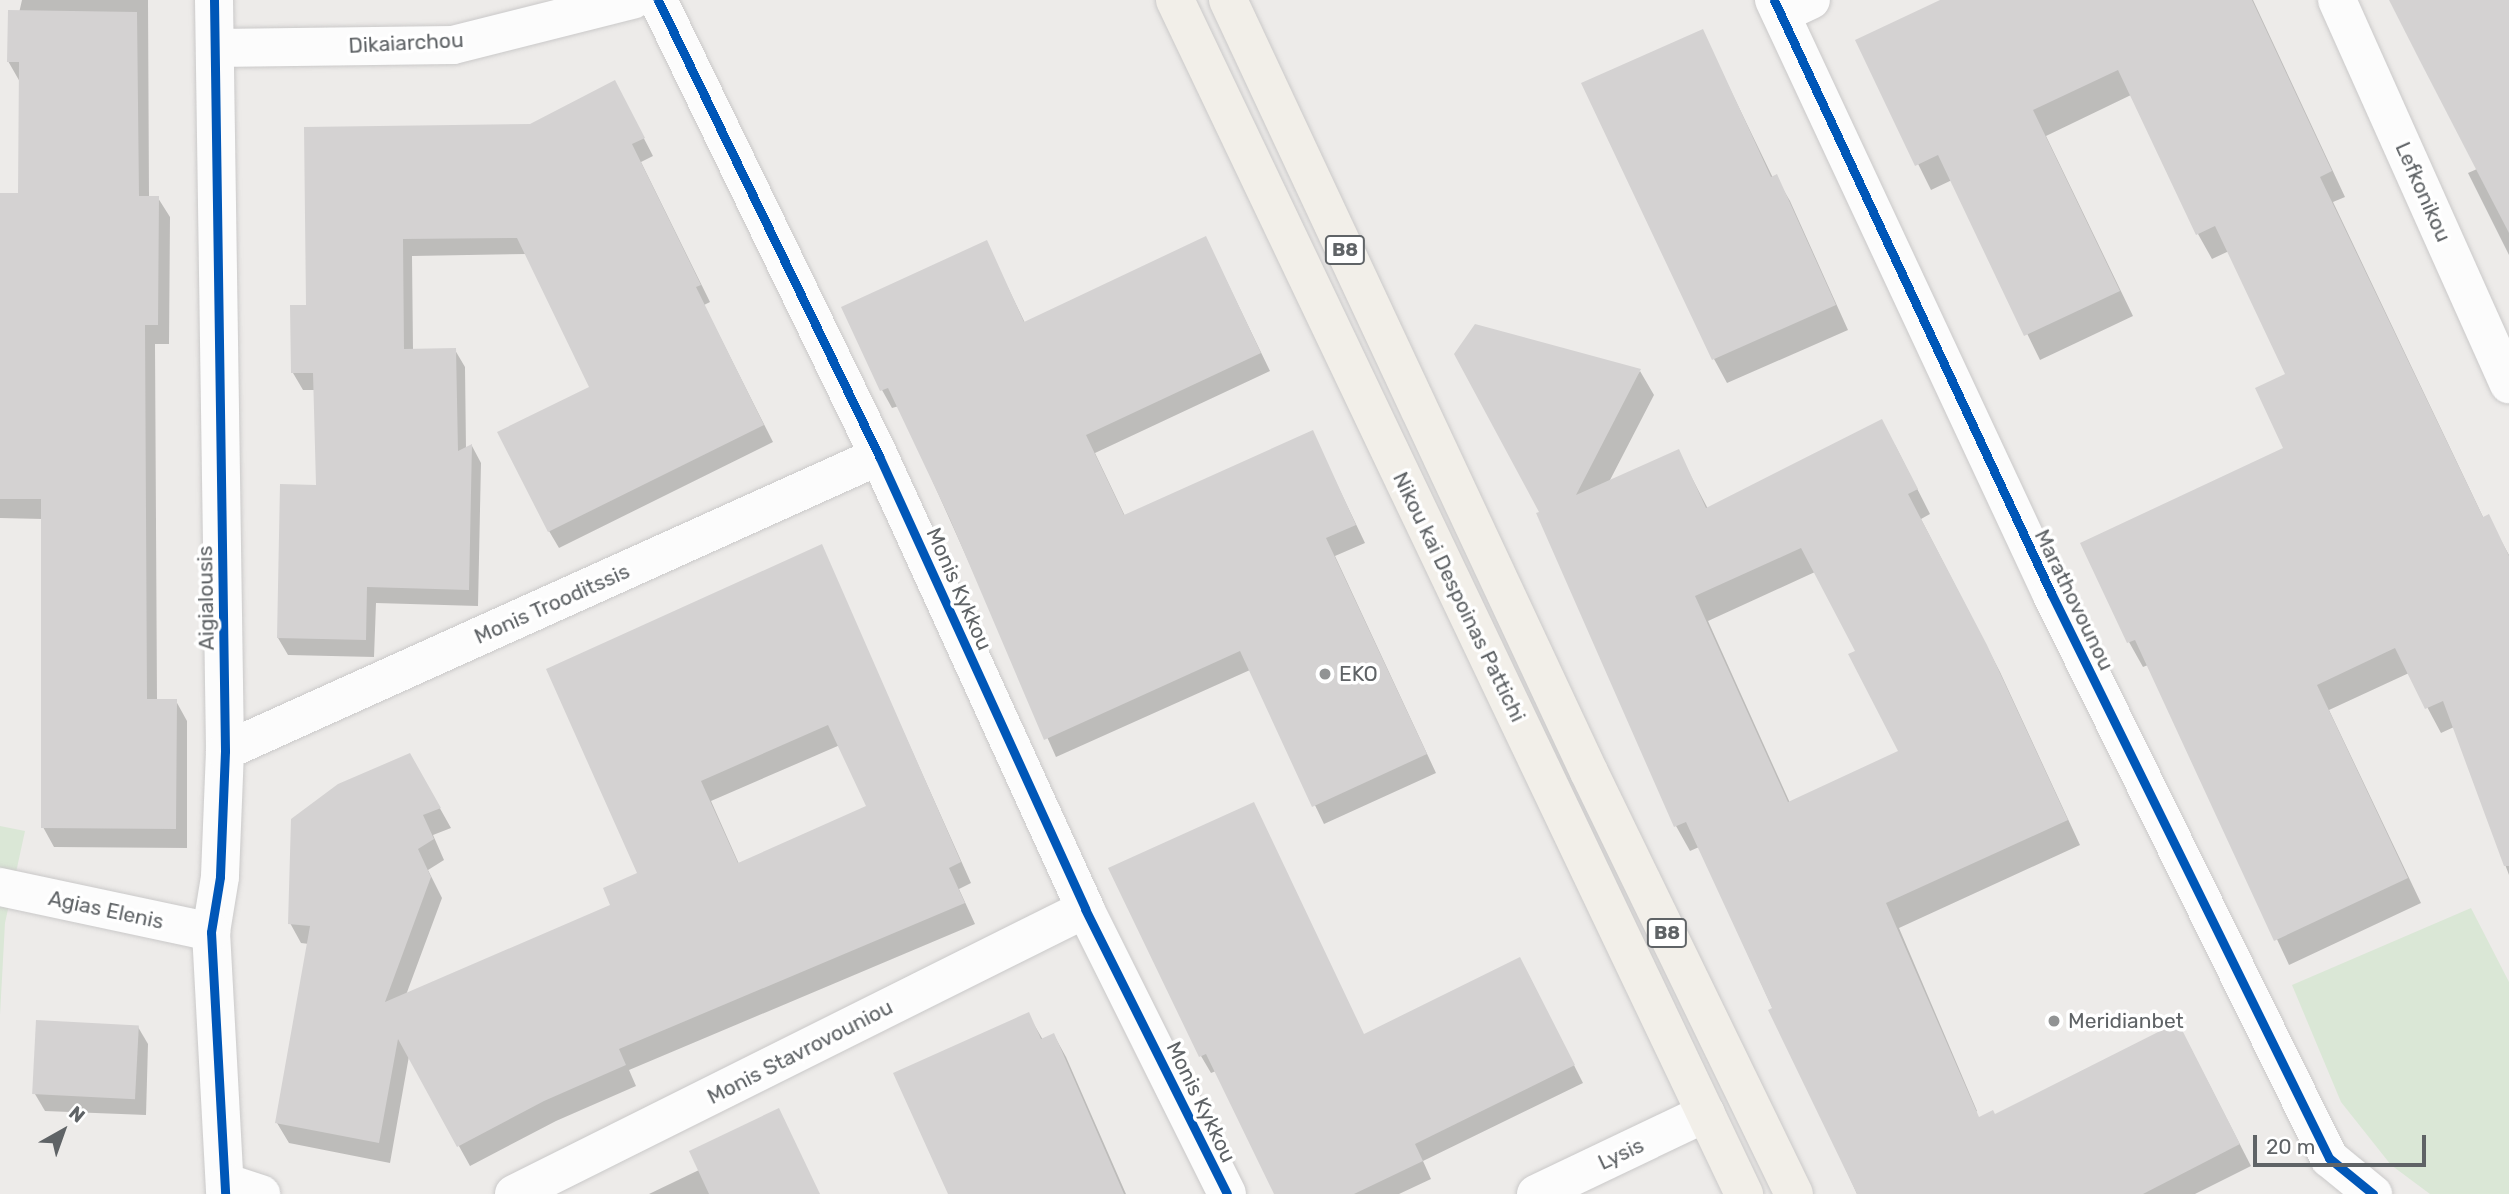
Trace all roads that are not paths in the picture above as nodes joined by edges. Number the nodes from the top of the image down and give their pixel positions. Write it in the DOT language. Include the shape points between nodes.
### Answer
graph roads {
  1 [pos="214,0"];
  2 [pos="632,0"];
  3 [pos="658,0"];
  4 [pos="1175,0"];
  5 [pos="1228,0"];
  6 [pos="2337,0"];
  7 [pos="1789,5"];
  8 [pos="216,48"];
  9 [pos="2509,384"];
  10 [pos="879,456"];
  11 [pos="225,751"];
  12 [pos="10,890"];
  13 [pos="1085,909"];
  14 [pos="212,932"];
  15 [pos="1706,1113"];
  16 [pos="237,1190"];
  17 [pos="514,1194"];
  18 [pos="1227,1194"];
  19 [pos="1536,1194"];
  20 [pos="1744,1194"];
  21 [pos="1794,1194"];
  22 [pos="2373,1194"];
  1 -- 8 [label="street, Aigialousis"];
  2 -- 8 [label="street, Dikaiarchou" via="453,45"];
  3 -- 10 [label="street, Monis Kykkou"];
  4 -- 15 [label="main road, Nikou kai Despoinas Pattichi"];
  5 -- 21 [label="main road, Nikou kai Despoinas Pattichi / B8" via="1589,772"];
  6 -- 9 [label="street, Lefkonikou"];
  7 -- 22 [label="street, Marathovounou" via="2050,593 2329,1158"];
  8 -- 11 [label="street, Aigialousis"];
  10 -- 11 [label="street, Monis Trooditssis"];
  10 -- 13 [label="street, Monis Kykkou"];
  11 -- 14 [label="street, Aigialousis" via="220,877"];
  12 -- 14 [label="street, Agias Elenis"];
  13 -- 17 [label="street, Monis Stavrovouniou"];
  13 -- 18 [label="street, Monis Kykkou"];
  14 -- 16 [label="street, Aigialousis"];
  15 -- 19 [label="street, Lysis"];
  15 -- 20 [label="main road, Nikou kai Despoinas Pattichi"];
}
